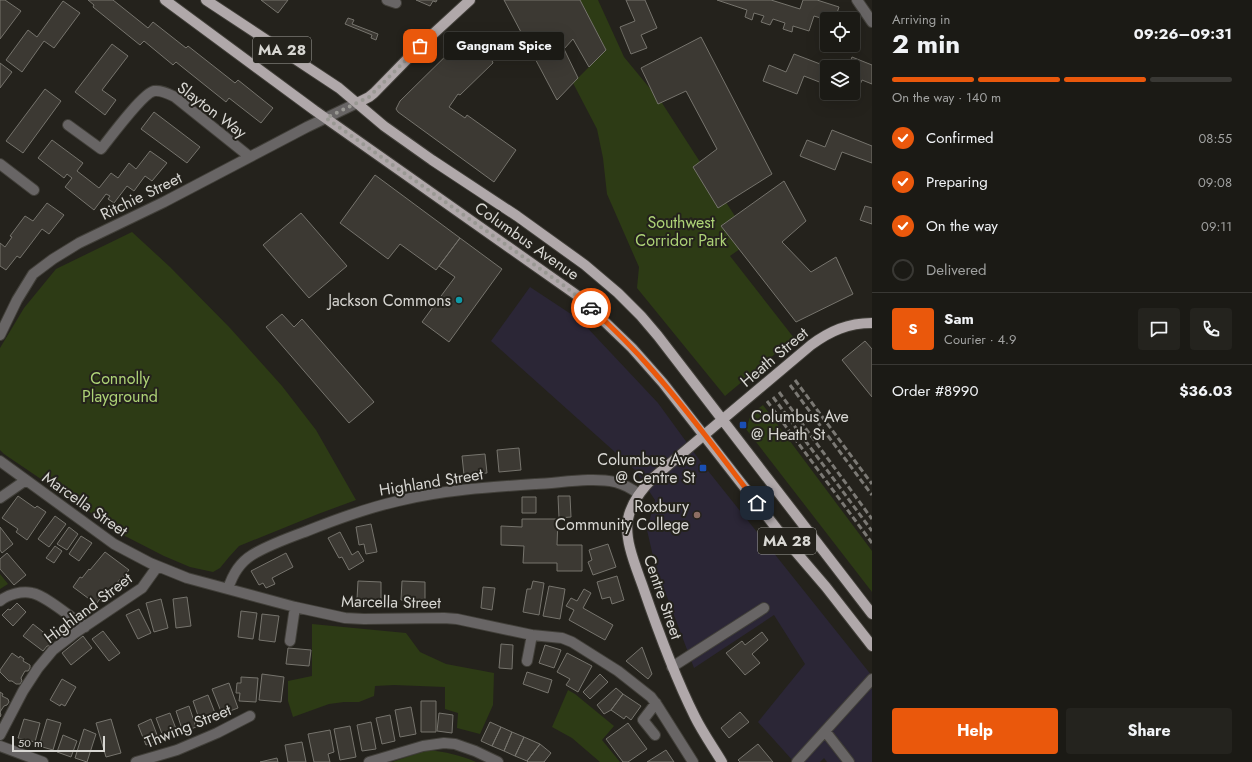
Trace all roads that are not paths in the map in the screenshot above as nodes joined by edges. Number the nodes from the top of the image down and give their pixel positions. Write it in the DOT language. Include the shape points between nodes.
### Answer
graph roads {
  1 [pos="164,0"];
  2 [pos="207,0"];
  3 [pos="470,0"];
  4 [pos="857,0"];
  5 [pos="872,22"];
  6 [pos="357,103"];
  7 [pos="326,118"];
  8 [pos="68,125"];
  9 [pos="250,157"];
  10 [pos="0,164"];
  11 [pos="34,190"];
  12 [pos="872,323"];
  13 [pos="0,335"];
  14 [pos="723,419"];
  15 [pos="704,435"];
  16 [pos="0,461"];
  17 [pos="26,480"];
  18 [pos="639,494"];
  19 [pos="0,498"];
  20 [pos="157,567"];
  21 [pos="228,589"];
  22 [pos="0,601"];
  23 [pos="295,607"];
  24 [pos="764,608"];
  25 [pos="872,614"];
  26 [pos="85,627"];
  27 [pos="532,635"];
  28 [pos="290,641"];
  29 [pos="872,646"];
  30 [pos="527,661"];
  31 [pos="672,667"];
  32 [pos="872,679"];
  33 [pos="656,703"];
  34 [pos="250,716"];
  35 [pos="825,731"];
  36 [pos="0,735"];
  37 [pos="656,735"];
  38 [pos="0,746"];
  39 [pos="43,762"];
  40 [pos="136,762"];
  41 [pos="369,762"];
  42 [pos="498,762"];
  43 [pos="693,762"];
  44 [pos="722,762"];
  45 [pos="798,762"];
  46 [pos="849,762"];
  1 -- 7 [label="main road, Columbus Avenue / MA 28"];
  2 -- 6 [label="main road, Columbus Avenue / MA 28"];
  3 -- 6 [label="main road" via="374,93"];
  4 -- 5 [label="street"];
  6 -- 7 [label="street"];
  6 -- 14 [label="main road, Columbus Avenue / MA 28" via="384,126 523,221 609,285 641,316"];
  7 -- 9 [label="street, Ritchie Street"];
  7 -- 15 [label="main road, Columbus Avenue / MA 28" via="578,296 643,360"];
  8 -- 9 [label="street, Slayton Way" via="101,149 148,93 163,92 175,97"];
  9 -- 13 [label="street, Ritchie Street" via="79,243 53,259 33,274"];
  10 -- 11 [label="street"];
  12 -- 14 [label="main road, Heath Street" via="846,326 826,334"];
  14 -- 15 [label="main road, Heath Street"];
  14 -- 25 [label="main road, Columbus Avenue / MA 28"];
  15 -- 18 [label="main road, Centre Street" via="653,478"];
  15 -- 29 [label="main road, Columbus Avenue / MA 28"];
  16 -- 17 [label="street, Marcella Street"];
  17 -- 19 [label="street"];
  17 -- 20 [label="street, Marcella Street" via="114,544"];
  18 -- 21 [label="street, Highland Street" via="614,482 589,481 444,492 399,500 325,524 257,552 240,565 232,576"];
  18 -- 31 [label="main road, Centre Street" via="629,515 628,535 659,635"];
  20 -- 21 [label="street, Marcella Street"];
  20 -- 26 [label="street, Highland Street" via="142,588"];
  21 -- 23 [label="street, Marcella Street"];
  22 -- 26 [label="street" via="18,593 32,593 41,596"];
  23 -- 27 [label="street, Marcella Street" via="353,619 457,619"];
  23 -- 28 [label="street"];
  24 -- 31 [label="street"];
  26 -- 36 [label="street, Highland Street" via="53,650 38,668"];
  27 -- 30 [label="street"];
  27 -- 33 [label="street, Marcella Street" via="562,638 572,642 618,671"];
  31 -- 44 [label="main road, Centre Street" via="696,718"];
  32 -- 35 [label="street"];
  33 -- 37 [label="street" via="643,720"];
  33 -- 43 [label="street, Marcella Street"];
  34 -- 40 [label="street, Thwing Street" via="177,750"];
  35 -- 45 [label="street"];
  35 -- 46 [label="street"];
  38 -- 39 [label="street"];
  41 -- 42 [label="street" via="423,746 444,743 475,751"];
}
